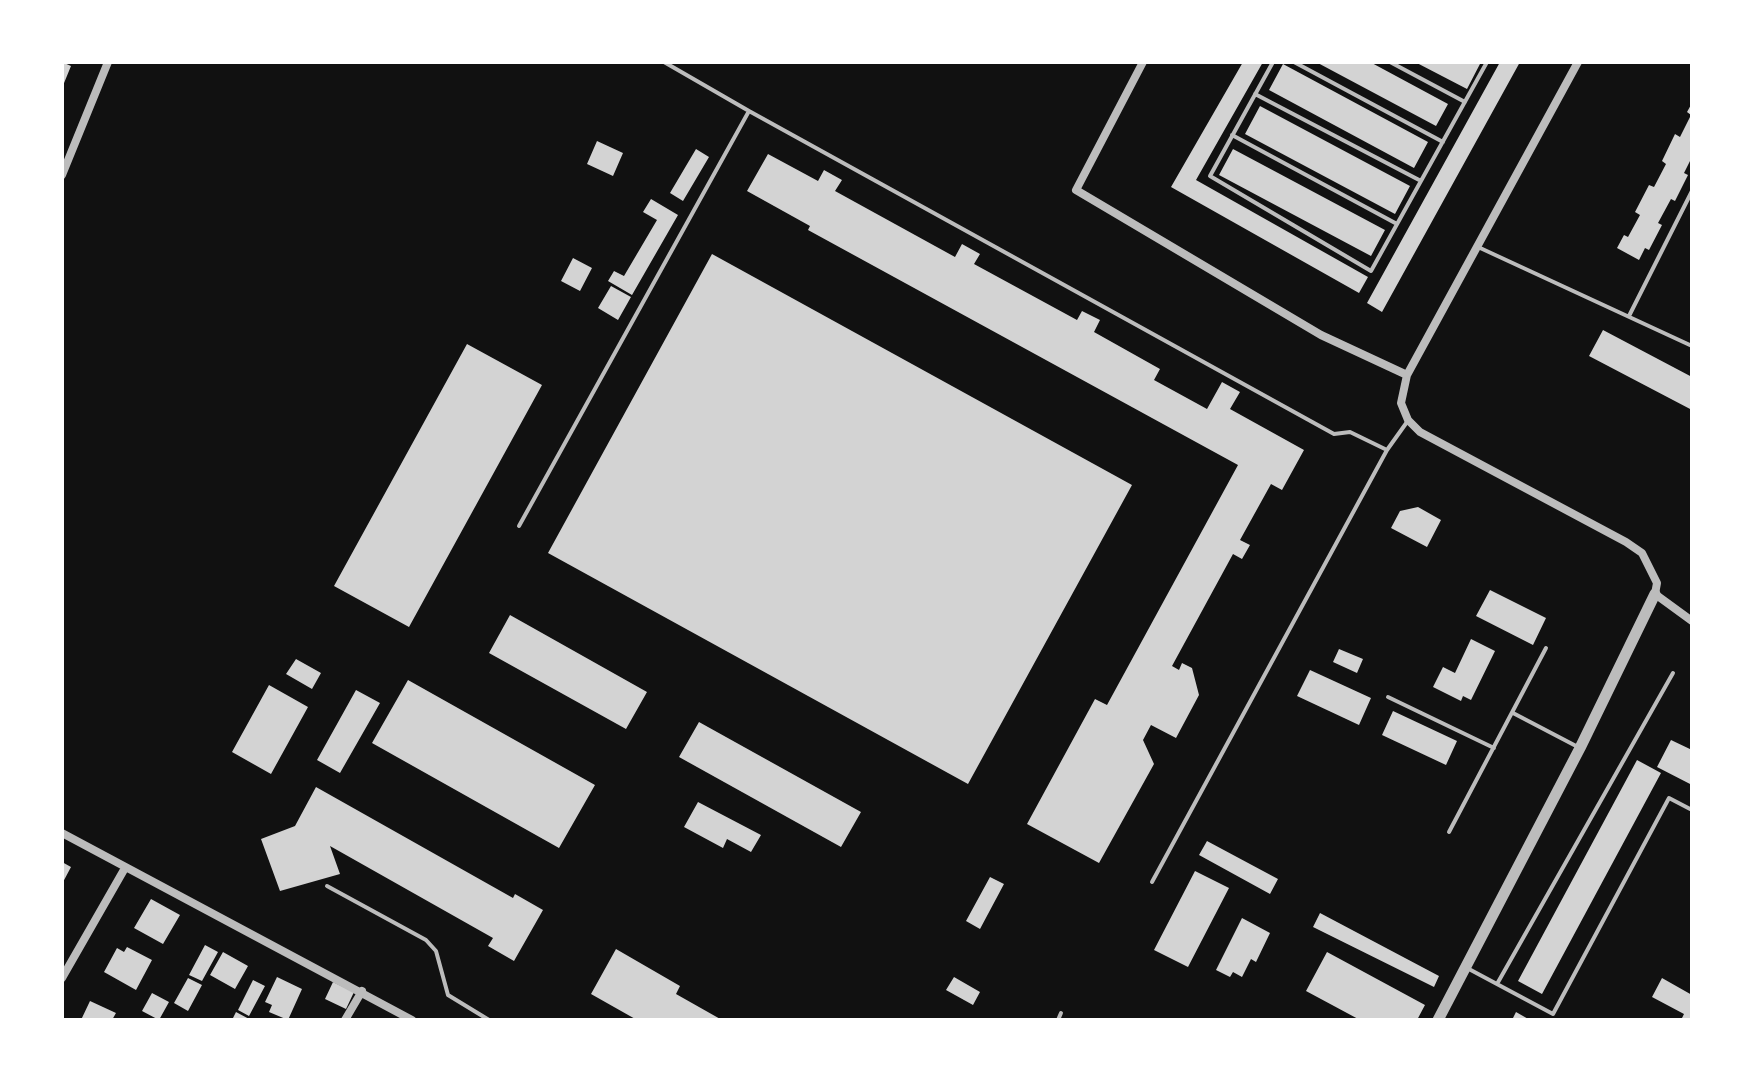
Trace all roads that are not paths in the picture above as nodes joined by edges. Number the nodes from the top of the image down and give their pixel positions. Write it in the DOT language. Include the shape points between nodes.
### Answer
graph roads {
  1 [pos="108,62"];
  2 [pos="664,62"];
  3 [pos="1143,62"];
  4 [pos="1273,62"];
  5 [pos="1294,62"];
  6 [pos="1390,62"];
  7 [pos="1487,62"];
  8 [pos="1578,62"];
  9 [pos="1255,94"];
  10 [pos="1465,102"];
  11 [pos="749,111"];
  12 [pos="1232,135"];
  13 [pos="1443,142"];
  14 [pos="62,175"];
  15 [pos="1421,181"];
  16 [pos="1692,191"];
  17 [pos="1397,224"];
  18 [pos="1478,247"];
  19 [pos="1629,316"];
  20 [pos="1692,346"];
  21 [pos="1407,375"];
  22 [pos="1408,420"];
  23 [pos="1387,450"];
  24 [pos="519,526"];
  25 [pos="1655,594"];
  26 [pos="1692,621"];
  27 [pos="1546,648"];
  28 [pos="1673,673"];
  29 [pos="1388,697"];
  30 [pos="1513,713"];
  31 [pos="1494,748"];
  32 [pos="1580,748"];
  33 [pos="1692,810"];
  34 [pos="1449,832"];
  35 [pos="62,833"];
  36 [pos="125,868"];
  37 [pos="1152,882"];
  38 [pos="327,886"];
  39 [pos="1465,967"];
  40 [pos="62,978"];
  41 [pos="1497,984"];
  42 [pos="362,991"];
  43 [pos="1061,1013"];
  44 [pos="1553,1014"];
  45 [pos="345,1020"];
  46 [pos="412,1020"];
  47 [pos="489,1020"];
  48 [pos="1058,1020"];
  49 [pos="1438,1020"];
  50 [pos="1558,1020"];
  1 -- 14 [label="street"];
  2 -- 11 [label="lane"];
  3 -- 21 [label="street" via="1076,190 1321,335"];
  4 -- 9 [label="lane"];
  5 -- 13 [label="lane"];
  6 -- 10 [label="lane"];
  7 -- 10 [label="lane"];
  8 -- 18 [label="street"];
  9 -- 12 [label="lane"];
  9 -- 15 [label="lane"];
  10 -- 13 [label="lane"];
  11 -- 23 [label="lane" via="1334,434 1350,432"];
  11 -- 24 [label="lane"];
  12 -- 17 [label="lane"];
  12 -- 17 [label="lane" via="1210,176 1371,271"];
  13 -- 15 [label="lane"];
  15 -- 17 [label="lane"];
  16 -- 19 [label="lane"];
  18 -- 19 [label="lane"];
  18 -- 21 [label="street"];
  19 -- 20 [label="lane"];
  21 -- 22 [label="street" via="1401,403"];
  22 -- 23 [label="lane"];
  22 -- 25 [label="street" via="1420,432 1634,547 1657,583"];
  23 -- 37 [label="lane"];
  25 -- 26 [label="street"];
  25 -- 32 [label="street"];
  27 -- 30 [label="lane"];
  28 -- 41 [label="lane"];
  29 -- 31 [label="lane"];
  30 -- 31 [label="lane"];
  30 -- 32 [label="lane"];
  31 -- 34 [label="lane"];
  32 -- 39 [label="street"];
  33 -- 44 [label="lane" via="1669,798"];
  35 -- 36 [label="street"];
  36 -- 40 [label="street"];
  36 -- 42 [label="street"];
  38 -- 47 [label="lane" via="426,940 436,951 448,995"];
  39 -- 41 [label="lane"];
  39 -- 49 [label="street"];
  41 -- 44 [label="lane"];
  42 -- 45 [label="street"];
  42 -- 46 [label="street"];
  43 -- 48 [label="lane"];
  44 -- 50 [label="lane"];
}
